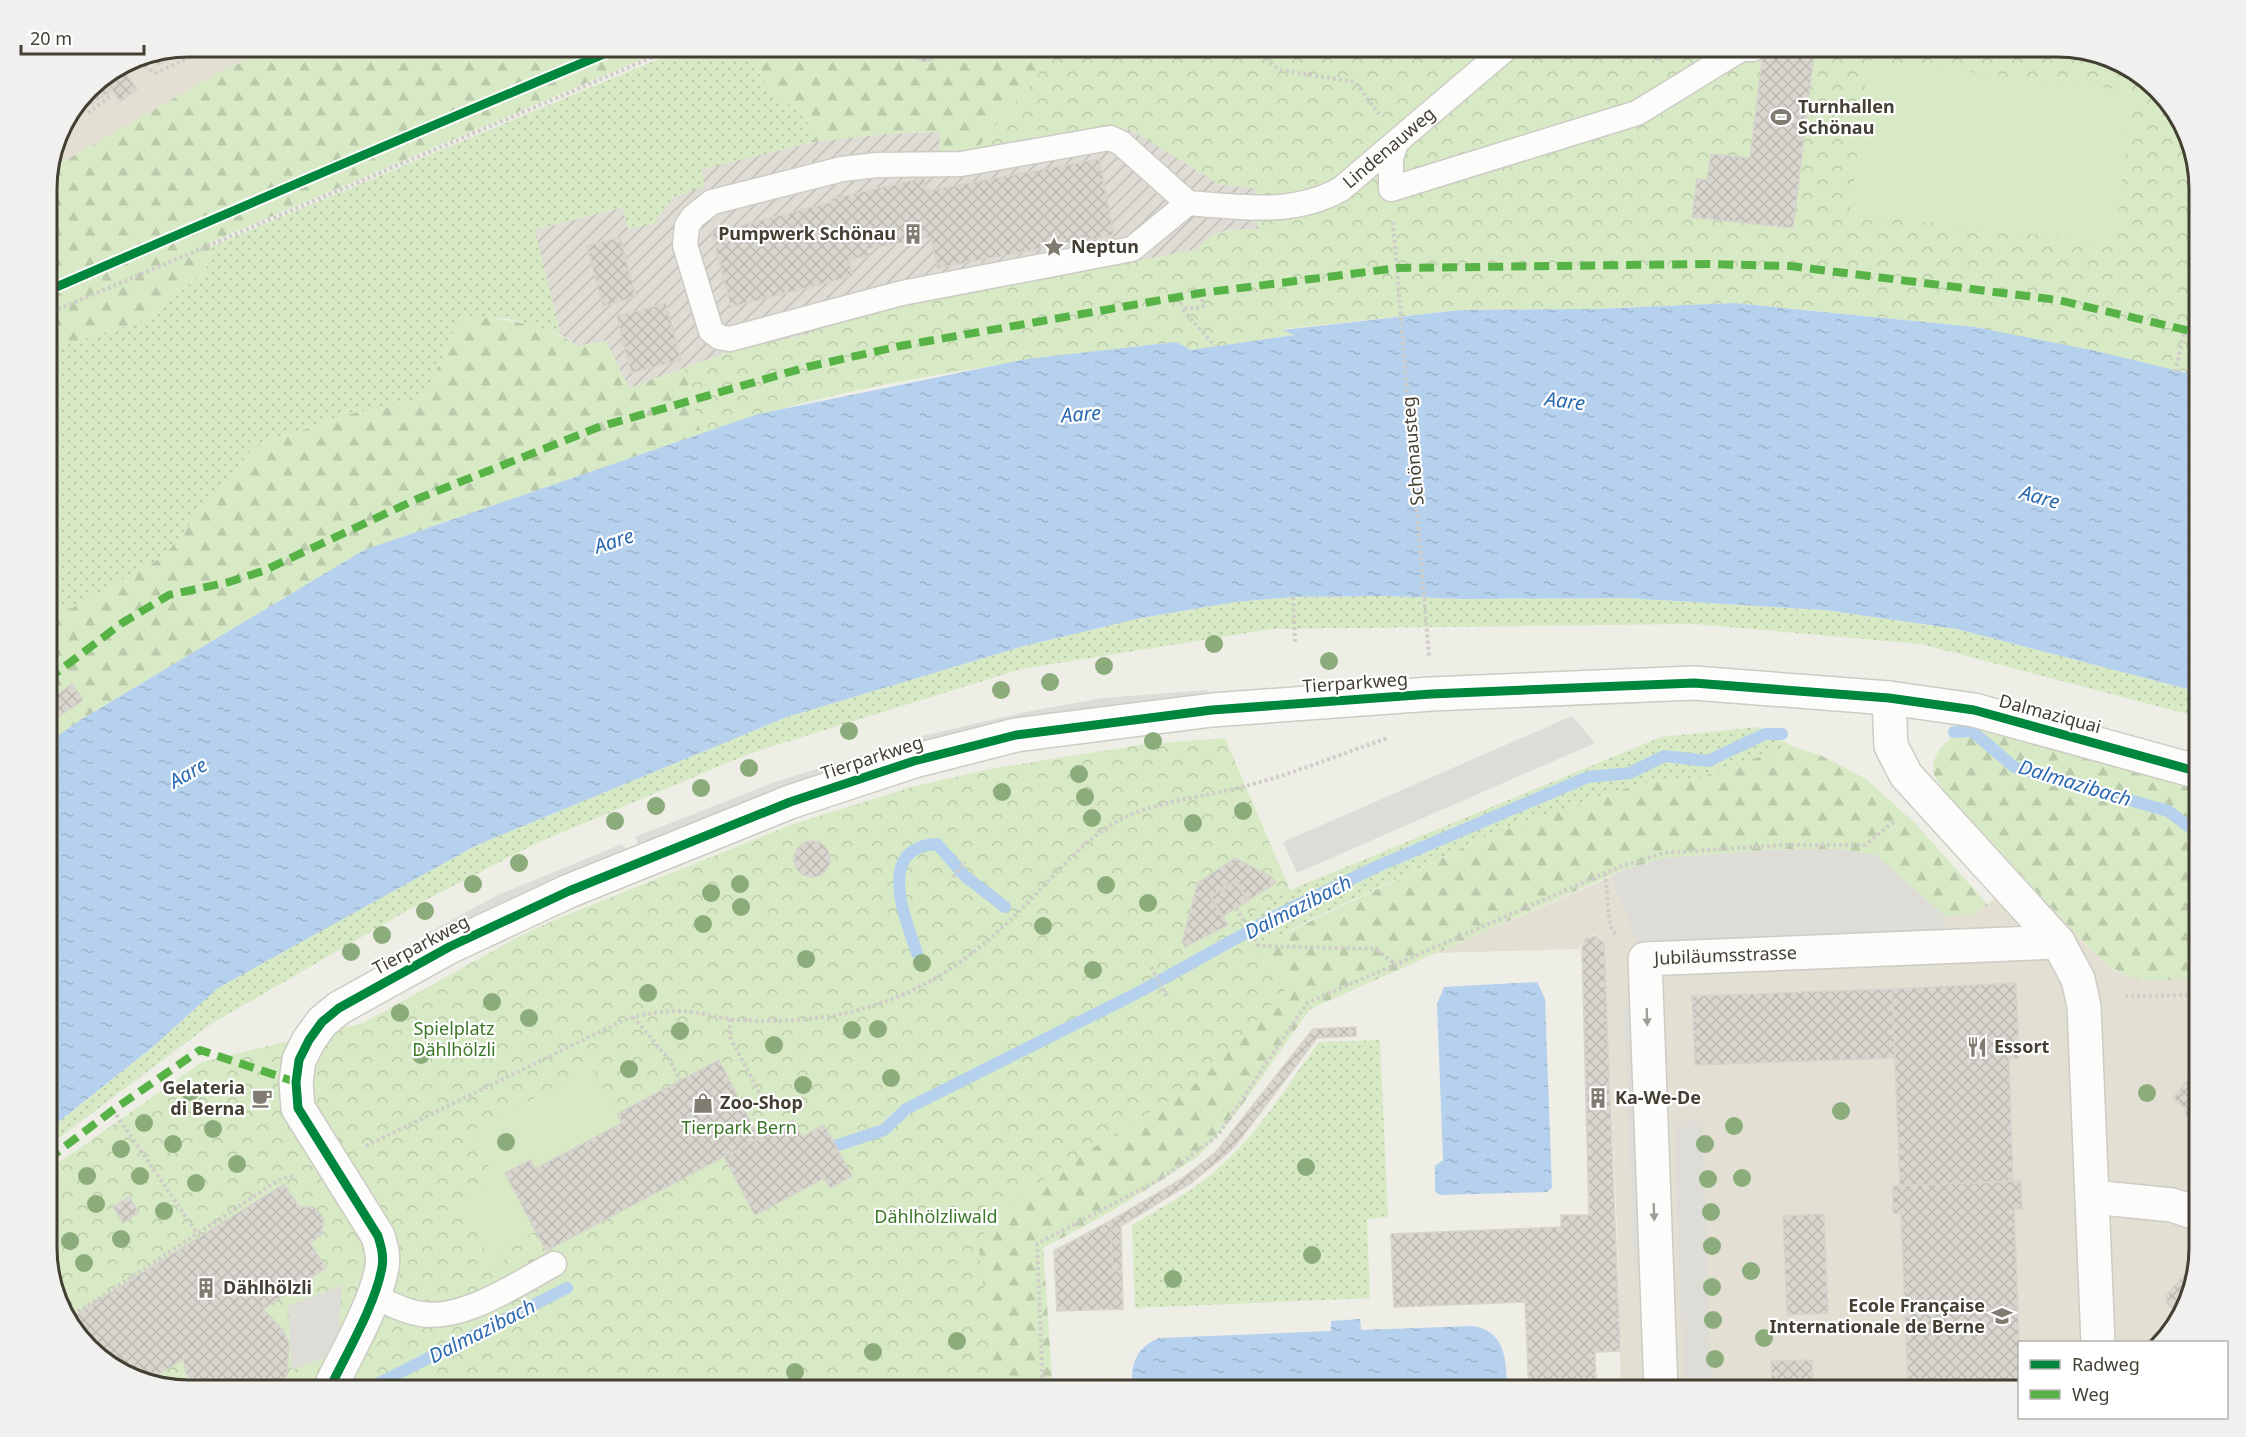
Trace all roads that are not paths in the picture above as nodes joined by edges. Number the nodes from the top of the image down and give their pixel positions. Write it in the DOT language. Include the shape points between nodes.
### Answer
graph roads {
  1 [pos="1496,57"];
  2 [pos="1729,57"];
  3 [pos="1396,143"];
  4 [pos="1188,203"];
  5 [pos="1889,698"];
  6 [pos="2189,769"];
  7 [pos="2058,942"];
  8 [pos="2092,1197"];
  9 [pos="2189,1211"];
  10 [pos="554,1264"];
  11 [pos="373,1296"];
  12 [pos="2098,1341"];
  13 [pos="334,1380"];
  14 [pos="1660,1380"];
  1 -- 3 [label="lane, Lindenauweg"];
  2 -- 3 [label="lane" via="1637,113 1391,189 1390,158"];
  3 -- 4 [label="lane, Lindenauweg" via="1322,200 1250,208"];
  4 -- 4 [label="lane" via="1132,249 902,293 730,339 711,331 686,245 687,226 712,202 842,169 961,164 1110,138 1121,143"];
  5 -- 6 [label="street, Dalmaziquai" via="1974,710"];
  5 -- 7 [label="street" via="1891,746 1906,775"];
  5 -- 11 [label="street, Tierparkweg" via="1694,684 1431,694 1212,710 1016,735 914,761 790,802 569,891 450,946 339,1008 322,1022 300,1060 296,1082 298,1108 378,1236 382,1266"];
  7 -- 8 [label="street" via="2073,966 2082,993"];
  7 -- 14 [label="street, Jubiläumsstrasse, one-way" via="1633,950"];
  8 -- 9 [label="street" via="2172,1205"];
  8 -- 12 [label="street"];
  10 -- 11 [label="lane" via="468,1308 441,1315 415,1313"];
  11 -- 13 [label="street, Tierparkweg"];
}
